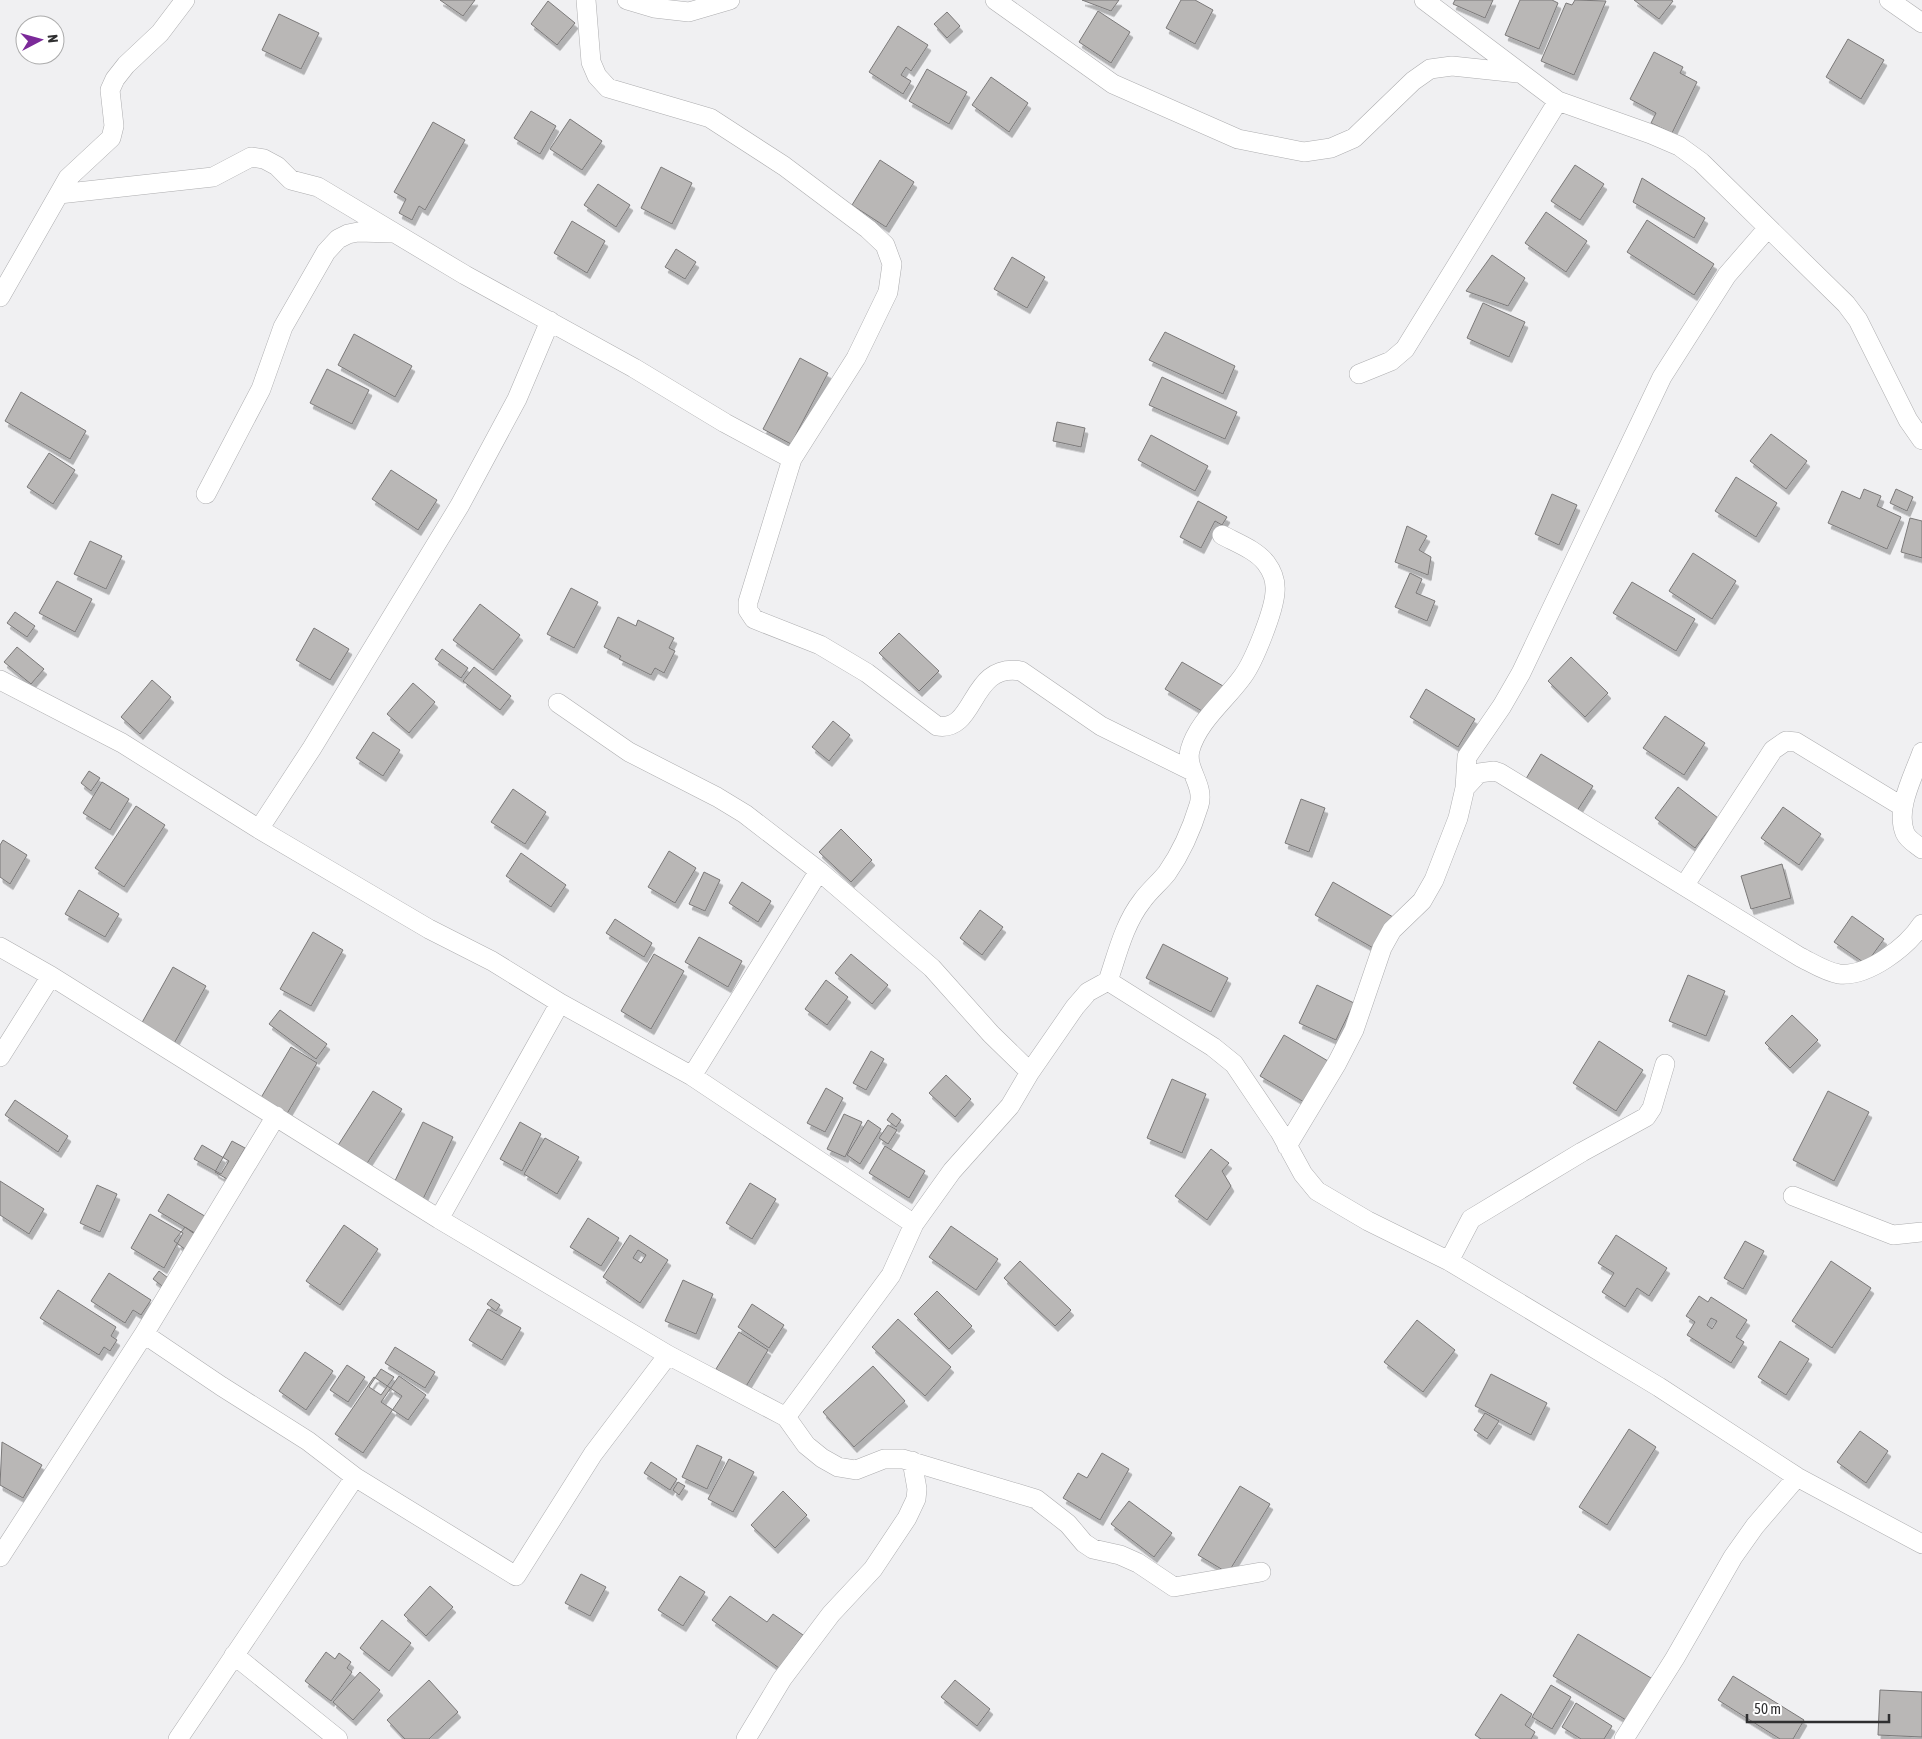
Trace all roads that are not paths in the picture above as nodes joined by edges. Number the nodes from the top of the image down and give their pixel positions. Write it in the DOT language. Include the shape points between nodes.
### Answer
graph roads {
  1 [pos="185,0"];
  2 [pos="586,0"];
  3 [pos="627,0"];
  4 [pos="730,0"];
  5 [pos="995,0"];
  6 [pos="1424,0"];
  7 [pos="1889,0"];
  8 [pos="1922,23"];
  9 [pos="1518,73"];
  10 [pos="1558,101"];
  11 [pos="59,194"];
  12 [pos="1767,229"];
  13 [pos="394,233"];
  14 [pos="0,297"];
  15 [pos="550,321"];
  16 [pos="1359,374"];
  17 [pos="1922,440"];
  18 [pos="792,459"];
  19 [pos="206,494"];
  20 [pos="1222,535"];
  21 [pos="0,680"];
  22 [pos="558,703"];
  23 [pos="1922,752"];
  24 [pos="1192,771"];
  25 [pos="1465,788"];
  26 [pos="1903,807"];
  27 [pos="259,829"];
  28 [pos="1922,849"];
  29 [pos="819,871"];
  30 [pos="1684,886"];
  31 [pos="1919,936"];
  32 [pos="0,947"];
  33 [pos="51,976"];
  34 [pos="1108,982"];
  35 [pos="560,1003"];
  36 [pos="0,1057"];
  37 [pos="1665,1064"];
  38 [pos="1030,1072"];
  39 [pos="692,1076"];
  40 [pos="276,1116"];
  41 [pos="1287,1146"];
  42 [pos="1793,1196"];
  43 [pos="439,1219"];
  44 [pos="914,1224"];
  45 [pos="1922,1232"];
  46 [pos="1449,1261"];
  47 [pos="144,1334"];
  48 [pos="668,1355"];
  49 [pos="786,1417"];
  50 [pos="912,1461"];
  51 [pos="355,1477"];
  52 [pos="1797,1477"];
  53 [pos="1922,1544"];
  54 [pos="3,1546"];
  55 [pos="1262,1572"];
  56 [pos="234,1655"];
  57 [pos="178,1739"];
  58 [pos="338,1739"];
  59 [pos="746,1739"];
  60 [pos="1624,1739"];
  1 -- 11 [label="street" via="160,33 115,79 110,90 114,126 111,138 68,178"];
  2 -- 18 [label="street" via="591,62 597,76 608,88 710,118 784,166 885,245 892,264 888,292 856,358"];
  3 -- 4 [label="street" via="654,8 689,12"];
  5 -- 9 [label="street" via="1113,84 1238,139 1304,152 1332,148 1354,138 1413,81 1430,69 1452,66"];
  6 -- 9 [label="street"];
  7 -- 8 [label="street"];
  9 -- 10 [label="street"];
  10 -- 12 [label="street" via="1678,146 1701,162"];
  10 -- 16 [label="street" via="1405,349 1391,361"];
  11 -- 13 [label="street" via="213,177 251,157 278,166 291,180 318,187"];
  11 -- 14 [label="street"];
  12 -- 17 [label="street" via="1854,314 1908,420"];
  12 -- 25 [label="street" via="1727,275 1662,377 1520,673 1467,757"];
  13 -- 15 [label="street"];
  13 -- 19 [label="street" via="348,234 326,252 283,327 261,389"];
  15 -- 18 [label="street"];
  15 -- 27 [label="street" via="517,399 460,504"];
  18 -- 24 [label="street" via="748,602 748,610 754,619 820,645 867,673 937,726 955,724 990,676 1009,669 1021,671 1101,726"];
  20 -- 24 [label="street" via="1259,556 1272,573 1276,592 1250,664 1206,721 1189,751"];
  21 -- 27 [label="street" via="122,743"];
  22 -- 29 [label="street" via="628,752 745,814"];
  23 -- 26 [label="street"];
  24 -- 34 [label="street" via="1199,786 1200,802 1192,824 1174,862 1129,922"];
  25 -- 30 [label="street" via="1479,773 1500,773"];
  25 -- 41 [label="street" via="1458,818 1434,880 1422,901 1392,930 1382,948 1354,1030"];
  26 -- 28 [label="street" via="1905,834"];
  26 -- 30 [label="street" via="1796,742 1786,741 1773,750"];
  27 -- 35 [label="street"];
  29 -- 38 [label="street" via="932,968"];
  29 -- 39 [label="street"];
  30 -- 31 [label="street" via="1800,957 1839,974 1856,972 1885,960"];
  32 -- 33 [label="street"];
  33 -- 36 [label="street"];
  33 -- 40 [label="street"];
  34 -- 38 [label="street" via="1088,992"];
  34 -- 41 [label="street" via="1213,1047 1234,1064"];
  35 -- 39 [label="street"];
  35 -- 43 [label="street"];
  37 -- 46 [label="street" via="1652,1108 1646,1117 1471,1219"];
  38 -- 44 [label="street" via="1010,1106 952,1171"];
  39 -- 44 [label="street"];
  40 -- 43 [label="street"];
  40 -- 47 [label="street"];
  41 -- 46 [label="street" via="1303,1174 1318,1191 1368,1221"];
  42 -- 45 [label="street" via="1893,1235"];
  43 -- 48 [label="street"];
  44 -- 49 [label="street" via="891,1275"];
  46 -- 52 [label="street" via="1659,1387"];
  47 -- 51 [label="street" via="308,1441"];
  47 -- 54 [label="street"];
  48 -- 49 [label="street"];
  48 -- 51 [label="street" via="593,1454 516,1576"];
  49 -- 50 [label="street" via="806,1444 838,1467 856,1470 884,1459"];
  50 -- 55 [label="street" via="1036,1499 1052,1510 1088,1546 1138,1563 1174,1587"];
  50 -- 59 [label="street" via="917,1489 907,1518 873,1569 831,1614 782,1679"];
  51 -- 56 [label="street"];
  52 -- 53 [label="street"];
  52 -- 60 [label="street" via="1733,1557"];
  56 -- 57 [label="street"];
  56 -- 58 [label="street"];
}
